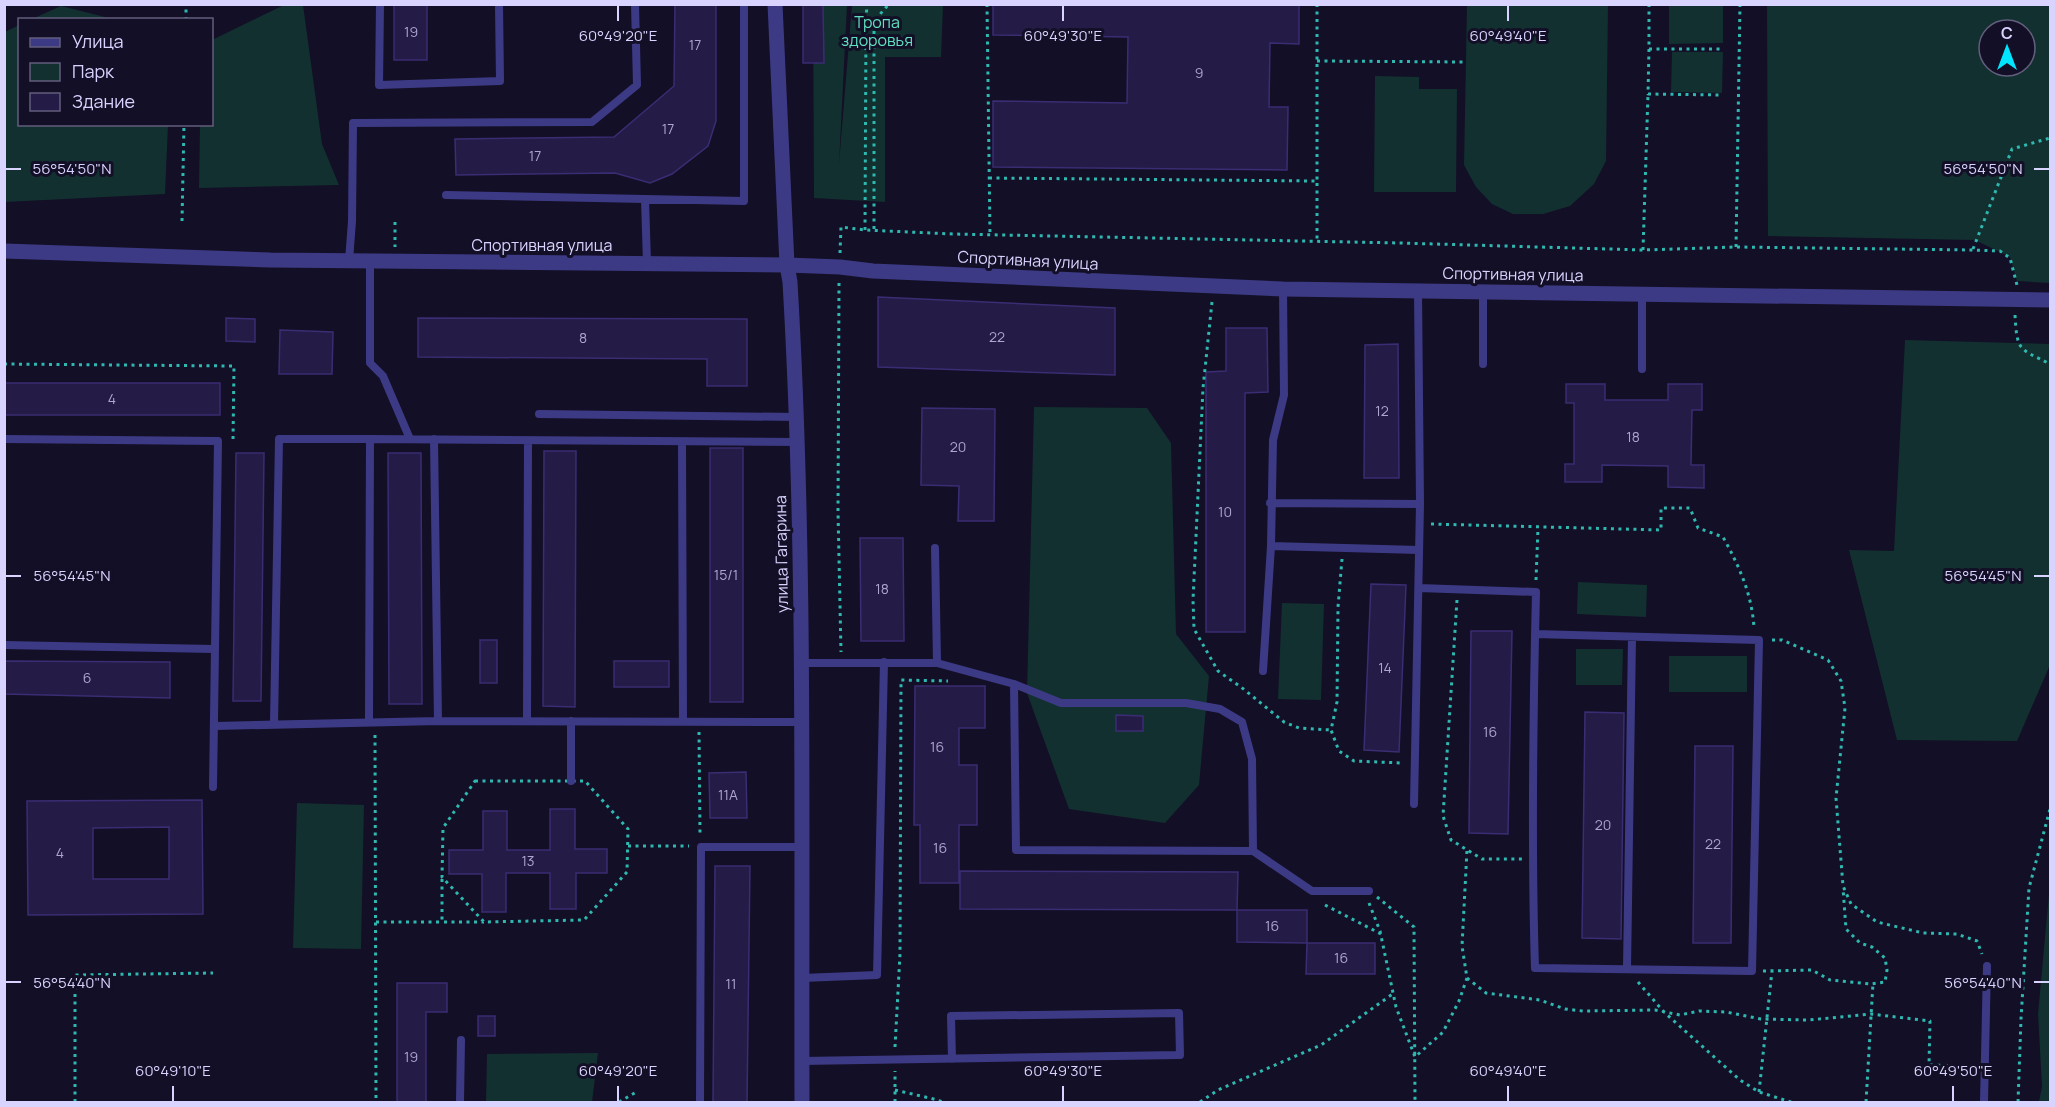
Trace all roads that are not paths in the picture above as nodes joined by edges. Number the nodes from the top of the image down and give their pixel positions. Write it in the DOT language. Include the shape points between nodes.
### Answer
graph roads {
  1 [pos="380,4"];
  2 [pos="499,4"];
  3 [pos="635,4"];
  4 [pos="744,4"];
  5 [pos="775,4"];
  6 [pos="446,195"];
  7 [pos="645,199"];
  8 [pos="4,251"];
  9 [pos="349,261"];
  10 [pos="370,261"];
  11 [pos="647,263"];
  12 [pos="787,265"];
  13 [pos="1283,289"];
  14 [pos="1418,290"];
  15 [pos="1483,291"];
  16 [pos="1642,296"];
  17 [pos="2050,300"];
  18 [pos="1483,364"];
  19 [pos="1642,369"];
  20 [pos="538,414"];
  21 [pos="796,417"];
  22 [pos="4,439"];
  23 [pos="370,439"];
  24 [pos="410,439"];
  25 [pos="434,439"];
  26 [pos="528,441"];
  27 [pos="797,442"];
  28 [pos="682,443"];
  29 [pos="1270,503"];
  30 [pos="1420,504"];
  31 [pos="1271,546"];
  32 [pos="935,548"];
  33 [pos="1419,550"];
  34 [pos="1419,588"];
  35 [pos="1535,634"];
  36 [pos="1632,638"];
  37 [pos="4,645"];
  38 [pos="214,649"];
  39 [pos="884,662"];
  40 [pos="801,663"];
  41 [pos="937,663"];
  42 [pos="1263,671"];
  43 [pos="1014,684"];
  44 [pos="372,721"];
  45 [pos="438,721"];
  46 [pos="527,721"];
  47 [pos="571,721"];
  48 [pos="682,722"];
  49 [pos="801,722"];
  50 [pos="274,724"];
  51 [pos="214,726"];
  52 [pos="571,781"];
  53 [pos="213,787"];
  54 [pos="1414,804"];
  55 [pos="801,847"];
  56 [pos="1253,851"];
  57 [pos="1366,891"];
  58 [pos="1987,966"];
  59 [pos="1627,969"];
  60 [pos="802,978"];
  61 [pos="461,1040"];
  62 [pos="952,1059"];
  63 [pos="802,1061"];
  64 [pos="460,1102"];
  65 [pos="700,1102"];
  66 [pos="802,1102"];
  67 [pos="1984,1102"];
  1 -- 2 [label="lane" via="379,85 500,81"];
  3 -- 9 [label="lane" via="637,85 592,122 353,123"];
  4 -- 7 [label="lane" via="744,201"];
  5 -- 12 [label="street, улица Гагарина"];
  6 -- 7 [label="lane"];
  7 -- 11 [label="lane"];
  8 -- 9 [label="street, Спортивная улица"];
  9 -- 10 [label="street, Спортивная улица"];
  10 -- 11 [label="street, Спортивная улица"];
  10 -- 24 [label="lane" via="370,363 383,376"];
  11 -- 12 [label="street, Спортивная улица"];
  12 -- 13 [label="street, Спортивная улица"];
  12 -- 21 [label="street, улица Гагарина"];
  13 -- 14 [label="street, Спортивная улица"];
  13 -- 29 [label="lane" via="1284,395 1273,440"];
  14 -- 15 [label="street, Спортивная улица"];
  14 -- 30 [label="lane"];
  15 -- 16 [label="street, Спортивная улица"];
  15 -- 18 [label="lane"];
  16 -- 17 [label="street, Спортивная улица"];
  16 -- 19 [label="lane"];
  20 -- 21 [label="lane"];
  21 -- 27 [label="street, улица Гагарина"];
  22 -- 38 [label="lane" via="218,441"];
  23 -- 24 [label="lane"];
  23 -- 44 [label="lane"];
  23 -- 50 [label="lane" via="279,439"];
  24 -- 25 [label="lane"];
  25 -- 26 [label="lane"];
  25 -- 45 [label="lane"];
  26 -- 28 [label="lane"];
  26 -- 46 [label="lane"];
  27 -- 28 [label="lane"];
  27 -- 40 [label="street, улица Гагарина"];
  28 -- 48 [label="lane"];
  29 -- 30 [label="lane"];
  29 -- 31 [label="lane"];
  30 -- 33 [label="lane"];
  31 -- 33 [label="lane"];
  31 -- 42 [label="lane"];
  32 -- 41 [label="lane"];
  33 -- 34 [label="lane"];
  34 -- 35 [label="lane" via="1536,592"];
  34 -- 54 [label="lane"];
  35 -- 36 [label="lane"];
  35 -- 59 [label="lane" via="1535,968"];
  36 -- 59 [label="lane"];
  36 -- 59 [label="lane" via="1759,640 1752,971"];
  37 -- 38 [label="lane"];
  38 -- 51 [label="lane"];
  39 -- 40 [label="lane"];
  39 -- 41 [label="lane"];
  39 -- 60 [label="lane" via="877,975"];
  40 -- 49 [label="street, улица Гагарина"];
  41 -- 43 [label="lane"];
  43 -- 56 [label="lane" via="1061,703 1186,703 1220,709 1242,722 1252,759"];
  43 -- 56 [label="lane" via="1016,850"];
  44 -- 45 [label="lane"];
  44 -- 50 [label="lane"];
  45 -- 46 [label="lane"];
  46 -- 47 [label="lane"];
  47 -- 48 [label="lane"];
  47 -- 52 [label="lane"];
  48 -- 49 [label="lane"];
  49 -- 55 [label="street, улица Гагарина"];
  50 -- 51 [label="lane"];
  51 -- 53 [label="lane"];
  55 -- 60 [label="street, улица Гагарина"];
  55 -- 65 [label="lane" via="701,847"];
  56 -- 57 [label="lane" via="1312,891"];
  58 -- 67 [label="lane"];
  60 -- 63 [label="street, улица Гагарина"];
  61 -- 64 [label="lane"];
  62 -- 62 [label="lane" via="1180,1055 1179,1013 951,1016"];
  62 -- 63 [label="lane"];
  63 -- 66 [label="street, улица Гагарина"];
}
